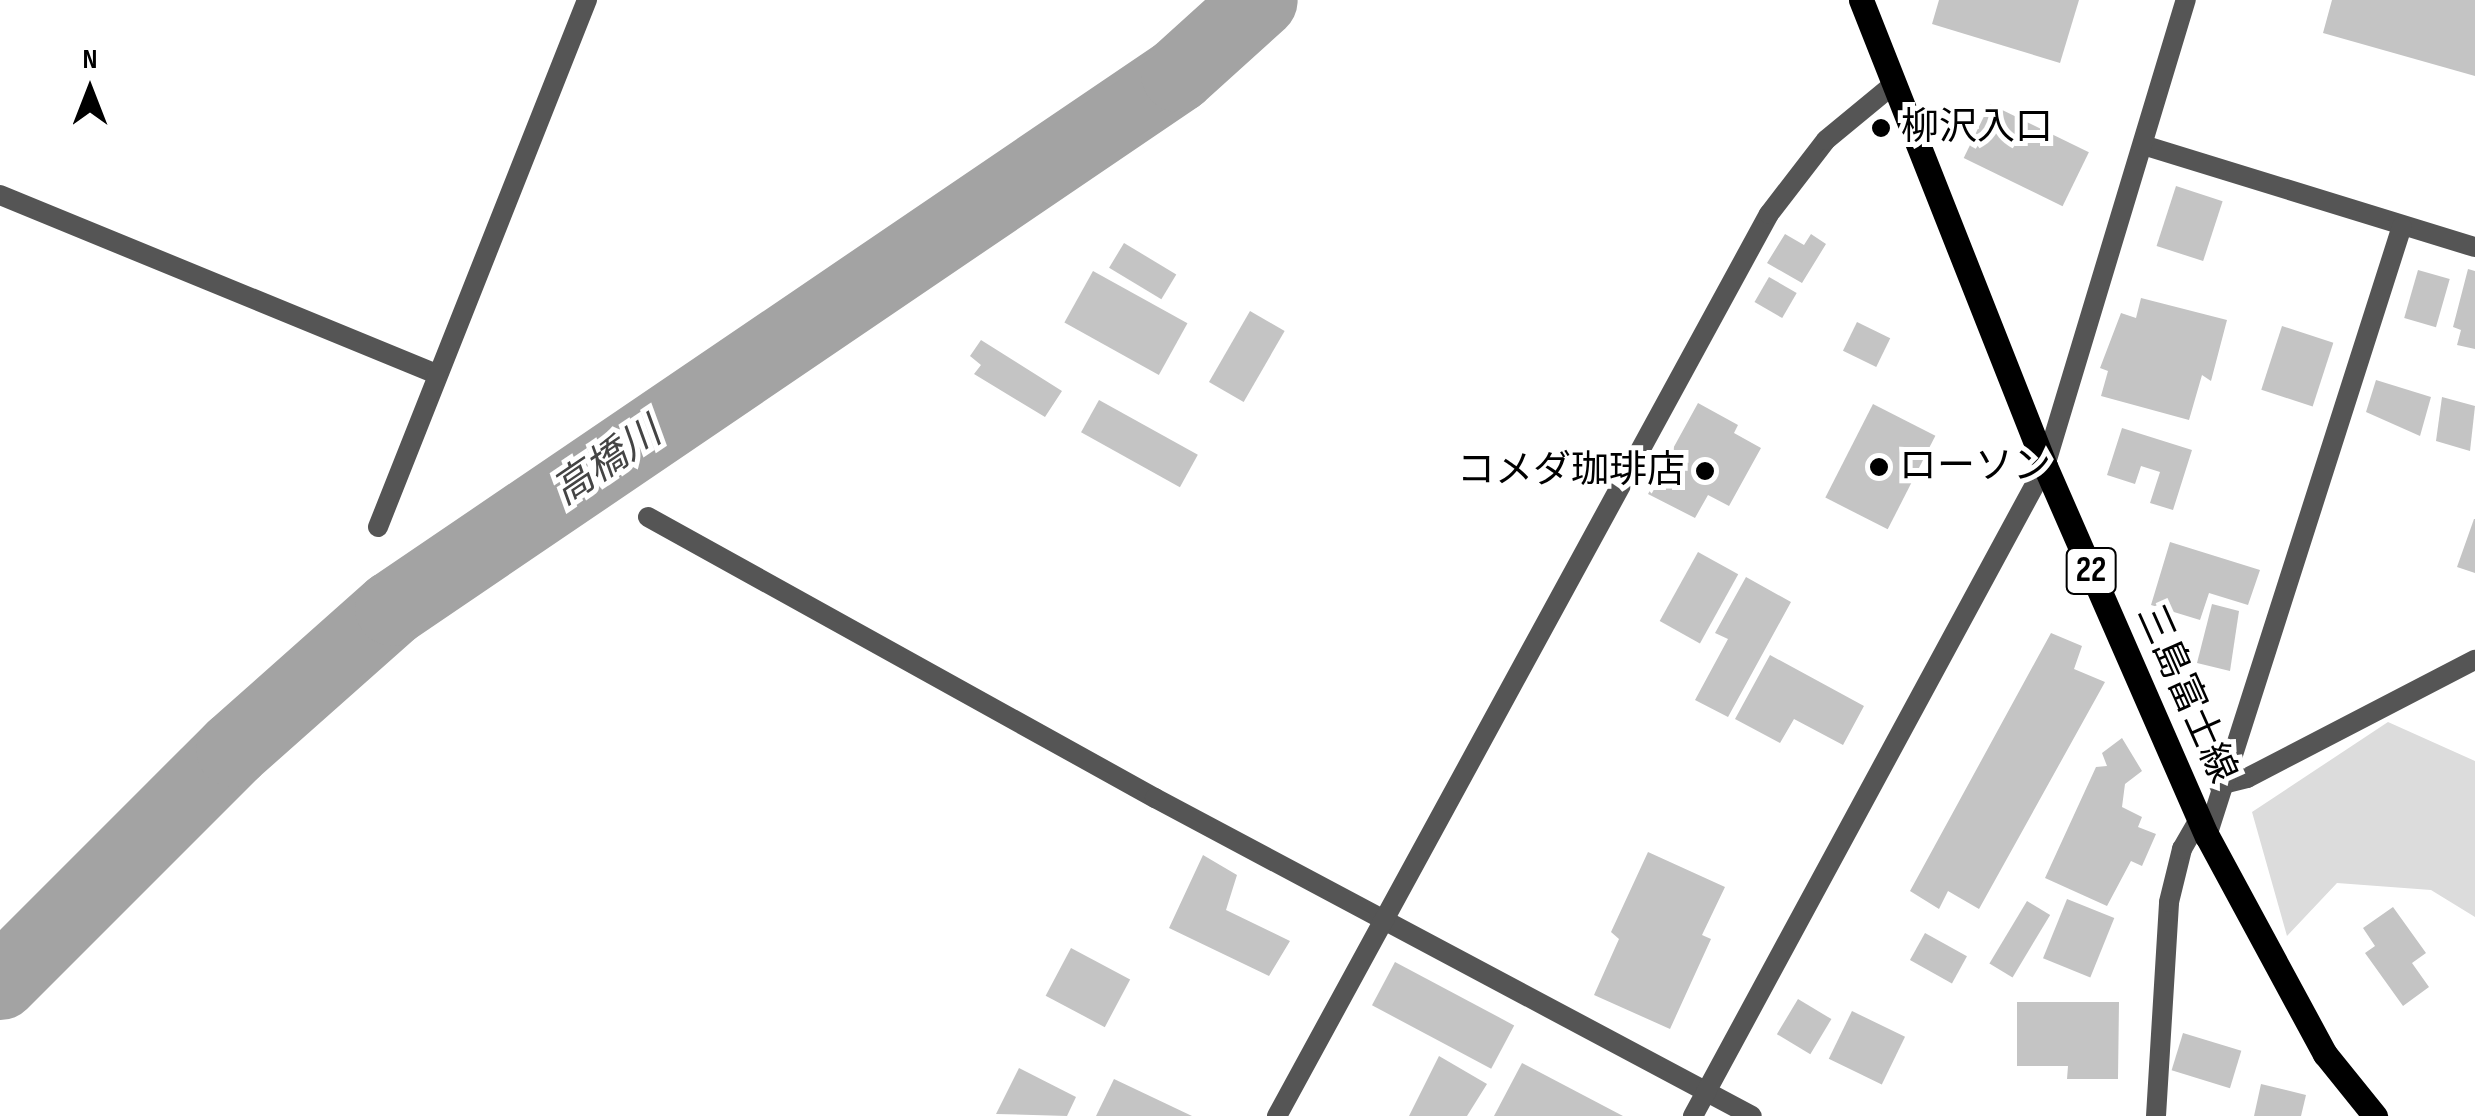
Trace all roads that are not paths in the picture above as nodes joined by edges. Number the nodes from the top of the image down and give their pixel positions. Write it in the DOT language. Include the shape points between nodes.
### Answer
graph roads {
  1 [pos="587,0"];
  2 [pos="1860,0"];
  3 [pos="2186,0"];
  4 [pos="1894,84"];
  5 [pos="2143,145"];
  6 [pos="0,195"];
  7 [pos="2402,226"];
  8 [pos="2475,247"];
  9 [pos="436,374"];
  10 [pos="2045,466"];
  11 [pos="648,517"];
  12 [pos="378,527"];
  13 [pos="2475,660"];
  14 [pos="2219,785"];
  15 [pos="2204,827"];
  16 [pos="1382,921"];
  17 [pos="1706,1092"];
  18 [pos="1277,1116"];
  19 [pos="1693,1116"];
  20 [pos="1752,1116"];
  21 [pos="2156,1116"];
  22 [pos="2375,1116"];
  1 -- 9 [label="street"];
  2 -- 4 [label="main road, 三島富士線 / 22"];
  3 -- 5 [label="street"];
  4 -- 10 [label="main road, 三島富士線 / 22"];
  4 -- 16 [label="street" via="1826,140 1769,214"];
  5 -- 7 [label="street"];
  5 -- 10 [label="street"];
  6 -- 9 [label="street"];
  7 -- 8 [label="street"];
  7 -- 14 [label="street"];
  9 -- 12 [label="street"];
  10 -- 15 [label="main road, 三島富士線 / 22"];
  10 -- 17 [label="street"];
  11 -- 16 [label="street"];
  13 -- 14 [label="street" via="2247,778"];
  14 -- 15 [label="street"];
  15 -- 21 [label="street" via="2182,849 2169,902"];
  15 -- 22 [label="main road, 三島富士線 / 22" via="2325,1054"];
  16 -- 17 [label="street"];
  16 -- 18 [label="street"];
  17 -- 19 [label="street"];
  17 -- 20 [label="street"];
}
